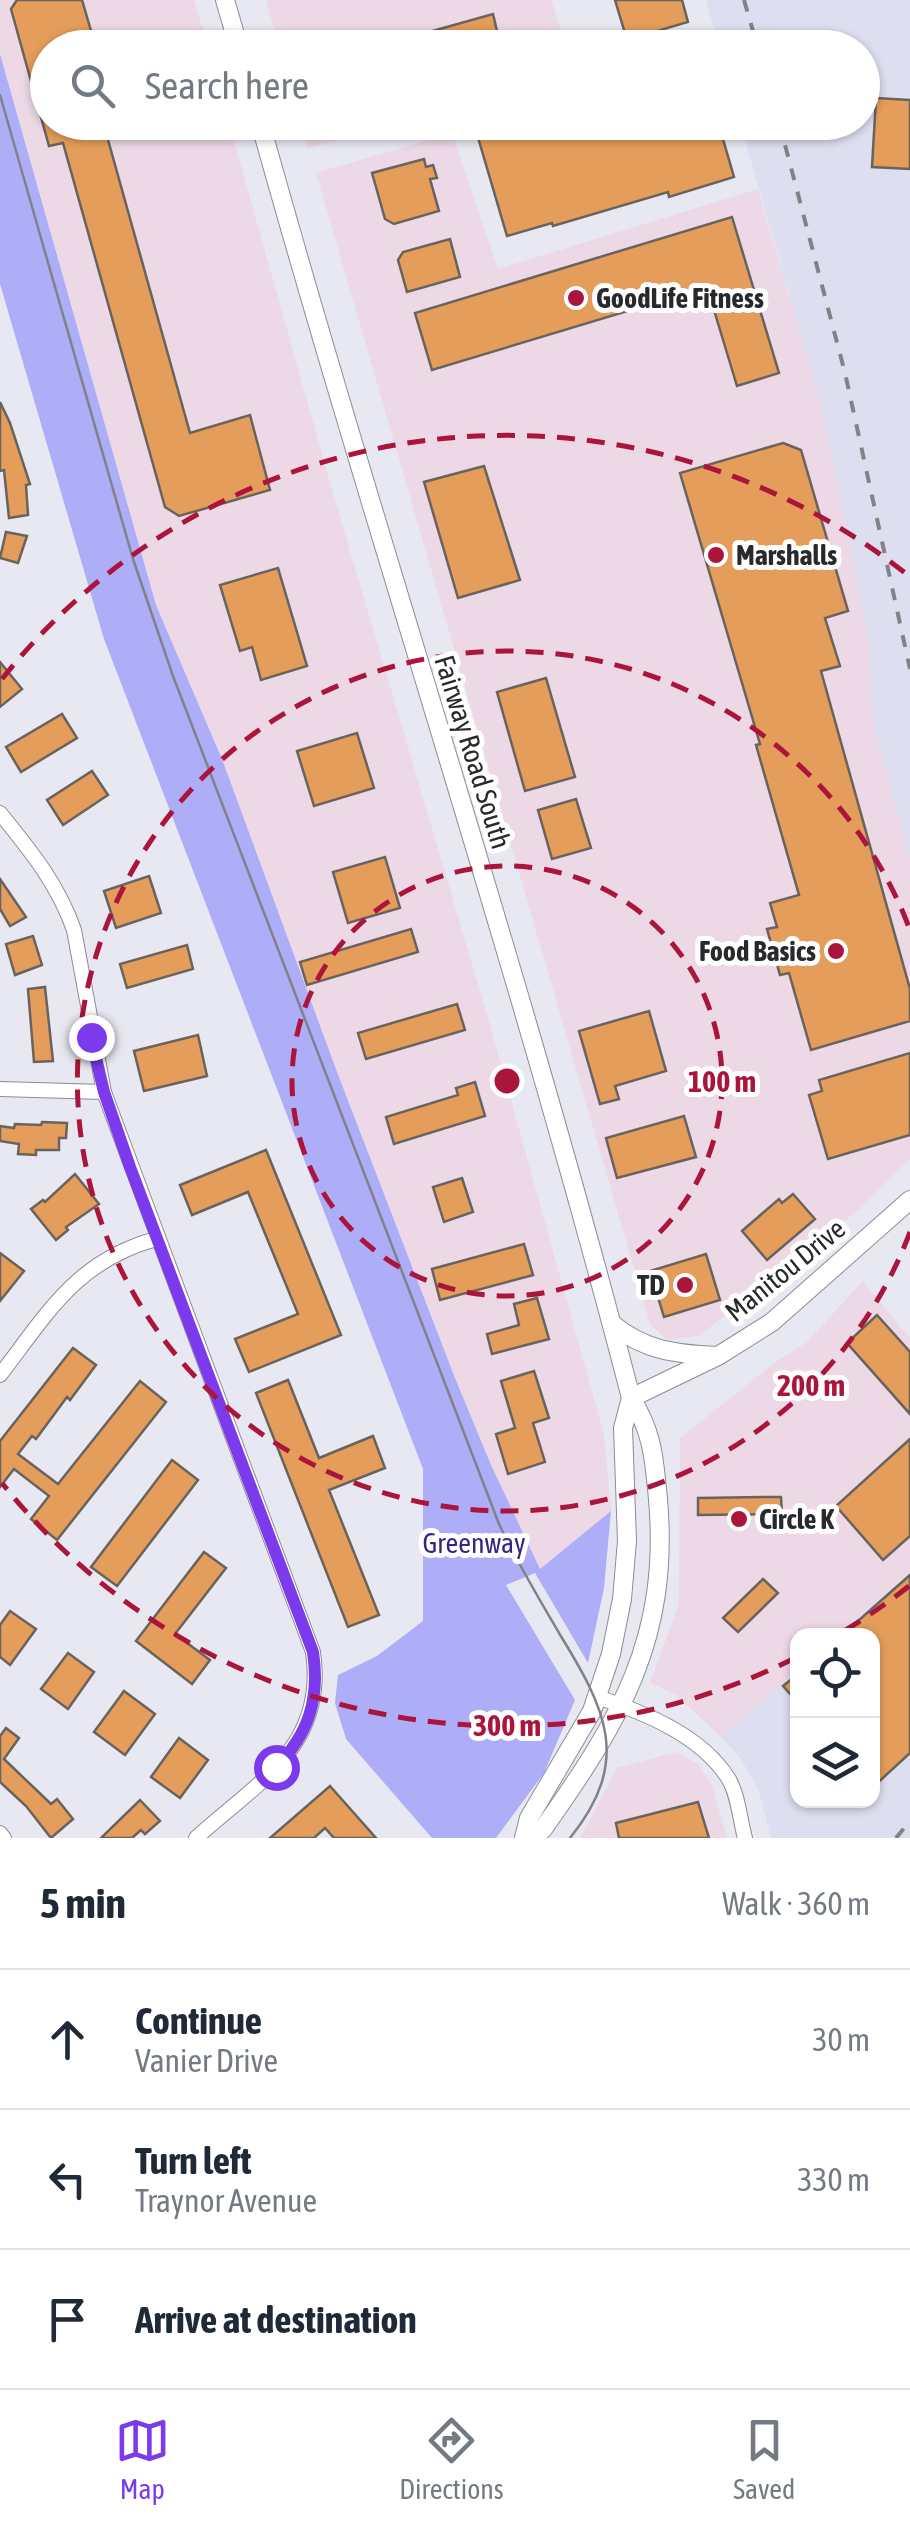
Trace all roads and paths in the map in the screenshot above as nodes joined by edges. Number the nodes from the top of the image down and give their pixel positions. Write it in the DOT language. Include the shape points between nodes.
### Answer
graph roads {
  1 [pos="225,0"];
  2 [pos="234,30"];
  3 [pos="265,140"];
  4 [pos="0,813"];
  5 [pos="0,1089"];
  6 [pos="104,1092"];
  7 [pos="910,1200"];
  8 [pos="156,1239"];
  9 [pos="612,1324"];
  10 [pos="718,1356"];
  11 [pos="0,1375"];
  12 [pos="631,1398"];
  13 [pos="597,1697"];
  14 [pos="623,1705"];
  15 [pos="196,1838"];
  16 [pos="524,1838"];
  17 [pos="532,1838"];
  18 [pos="744,1838"];
  1 -- 2 [label="main road"];
  3 -- 9 [label="main road, Fairway Road South"];
  4 -- 6 [label="street" via="42,865 74,930"];
  5 -- 6 [label="street"];
  6 -- 8 [label="street"];
  7 -- 10 [label="main road, Manitou Drive" via="772,1322"];
  8 -- 11 [label="street" via="122,1249 73,1284"];
  8 -- 15 [label="street" via="313,1652 316,1680 306,1730 289,1754"];
  9 -- 10 [label="main road" via="663,1352"];
  9 -- 12 [label="main road, Fairway Road South"];
  10 -- 12 [label="main road, Manitou Drive"];
  12 -- 13 [label="main road" via="622,1428 622,1599"];
  12 -- 14 [label="main road, Fairway Road South" via="648,1426 660,1528 646,1646"];
  13 -- 14 [label="street"];
  13 -- 16 [label="main road"];
  14 -- 17 [label="main road, Fairway Road South" via="598,1752"];
  14 -- 18 [label="street" via="697,1744 730,1779"];
}
